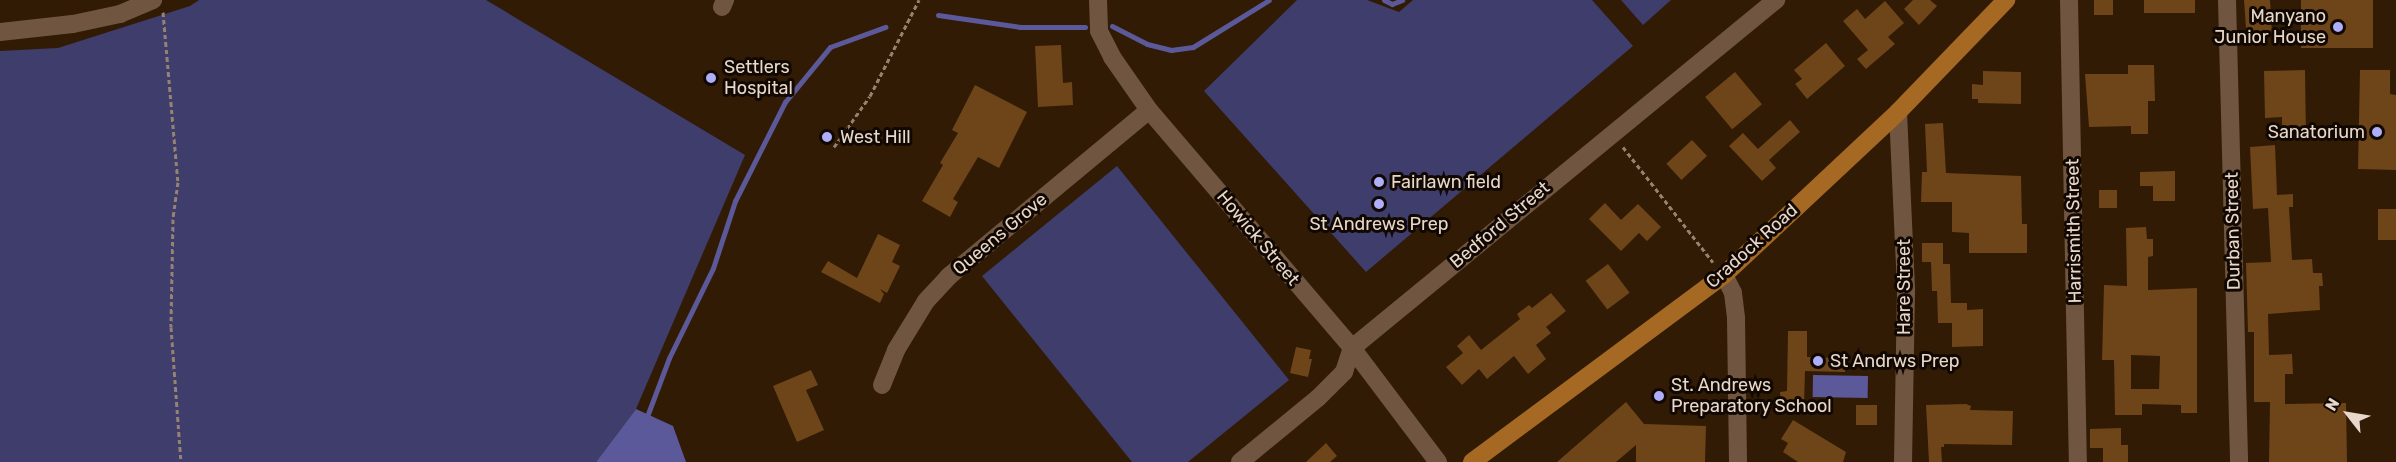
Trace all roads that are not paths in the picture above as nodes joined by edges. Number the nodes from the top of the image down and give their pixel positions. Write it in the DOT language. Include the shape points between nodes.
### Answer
graph roads {
  1 [pos="2006,0"];
  2 [pos="2068,0"];
  3 [pos="2227,0"];
  4 [pos="1097,3"];
  5 [pos="1765,3"];
  6 [pos="158,6"];
  7 [pos="0,32"];
  8 [pos="1149,110"];
  9 [pos="1898,112"];
  10 [pos="1724,275"];
  11 [pos="1352,348"];
  12 [pos="882,385"];
  13 [pos="1240,462"];
  14 [pos="1438,462"];
  15 [pos="1472,462"];
  16 [pos="1738,462"];
  17 [pos="1903,462"];
  18 [pos="2078,462"];
  19 [pos="2239,462"];
  1 -- 9 [label="main road, Cradock Road"];
  2 -- 18 [label="street, Harrismith Street"];
  3 -- 19 [label="street, Durban Street"];
  4 -- 8 [label="street, Howick Street" via="1099,31"];
  5 -- 11 [label="street, Bedford Street"];
  6 -- 7 [label="street" via="74,24"];
  8 -- 11 [label="street, Howick Street"];
  8 -- 12 [label="street, Queens Grove" via="948,277 926,301 896,350"];
  9 -- 10 [label="main road, Cradock Road"];
  9 -- 17 [label="street, Hare Street" via="1906,291"];
  10 -- 15 [label="main road, Cradock Road"];
  10 -- 16 [label="street" via="1736,318"];
  11 -- 13 [label="street, Bedford Street" via="1344,372"];
  11 -- 14 [label="street, Howick Street"];
}
